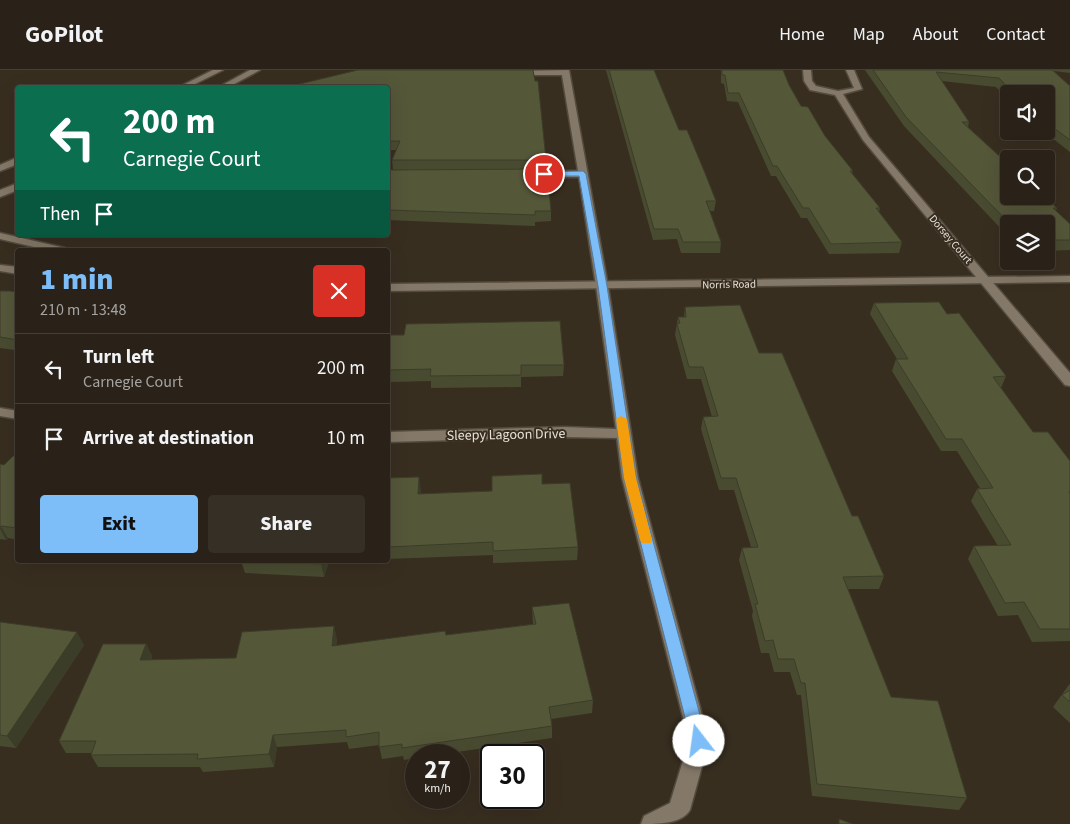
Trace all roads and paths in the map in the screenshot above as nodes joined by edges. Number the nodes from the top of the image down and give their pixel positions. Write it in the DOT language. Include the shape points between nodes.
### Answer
graph roads {
  1 [pos="219,70"];
  2 [pos="256,70"];
  3 [pos="807,70"];
  4 [pos="850,70"];
  5 [pos="565,72"];
  6 [pos="508,74"];
  7 [pos="186,85"];
  8 [pos="226,85"];
  9 [pos="838,93"];
  10 [pos="15,161"];
  11 [pos="0,168"];
  12 [pos="516,174"];
  13 [pos="583,174"];
  14 [pos="15,187"];
  15 [pos="0,194"];
  16 [pos="0,236"];
  17 [pos="52,248"];
  18 [pos="0,268"];
  19 [pos="15,270"];
  20 [pos="1070,279"];
  21 [pos="986,280"];
  22 [pos="602,286"];
  23 [pos="390,288"];
  24 [pos="1070,382"];
  25 [pos="0,412"];
  26 [pos="15,414"];
  27 [pos="624,434"];
  28 [pos="390,437"];
  29 [pos="652,824"];
  1 -- 7 [label="street"];
  2 -- 8 [label="street"];
  3 -- 9 [label="street" via="808,81 813,88"];
  4 -- 9 [label="street" via="858,88"];
  5 -- 6 [label="street"];
  5 -- 13 [label="street"];
  9 -- 21 [label="street, Dorsey Court" via="866,138"];
  10 -- 11 [label="street"];
  12 -- 13 [label="street"];
  13 -- 22 [label="street"];
  14 -- 15 [label="street"];
  16 -- 17 [label="street"];
  18 -- 19 [label="street"];
  20 -- 21 [label="street, Norris Road"];
  21 -- 22 [label="street, Norris Road"];
  21 -- 24 [label="street, Dorsey Court"];
  22 -- 23 [label="street, Norris Road"];
  22 -- 27 [label="street"];
  25 -- 26 [label="street"];
  27 -- 28 [label="street, Sleepy Lagoon Drive" via="566,432"];
  27 -- 29 [label="street" via="630,478 699,741 679,810"];
}
